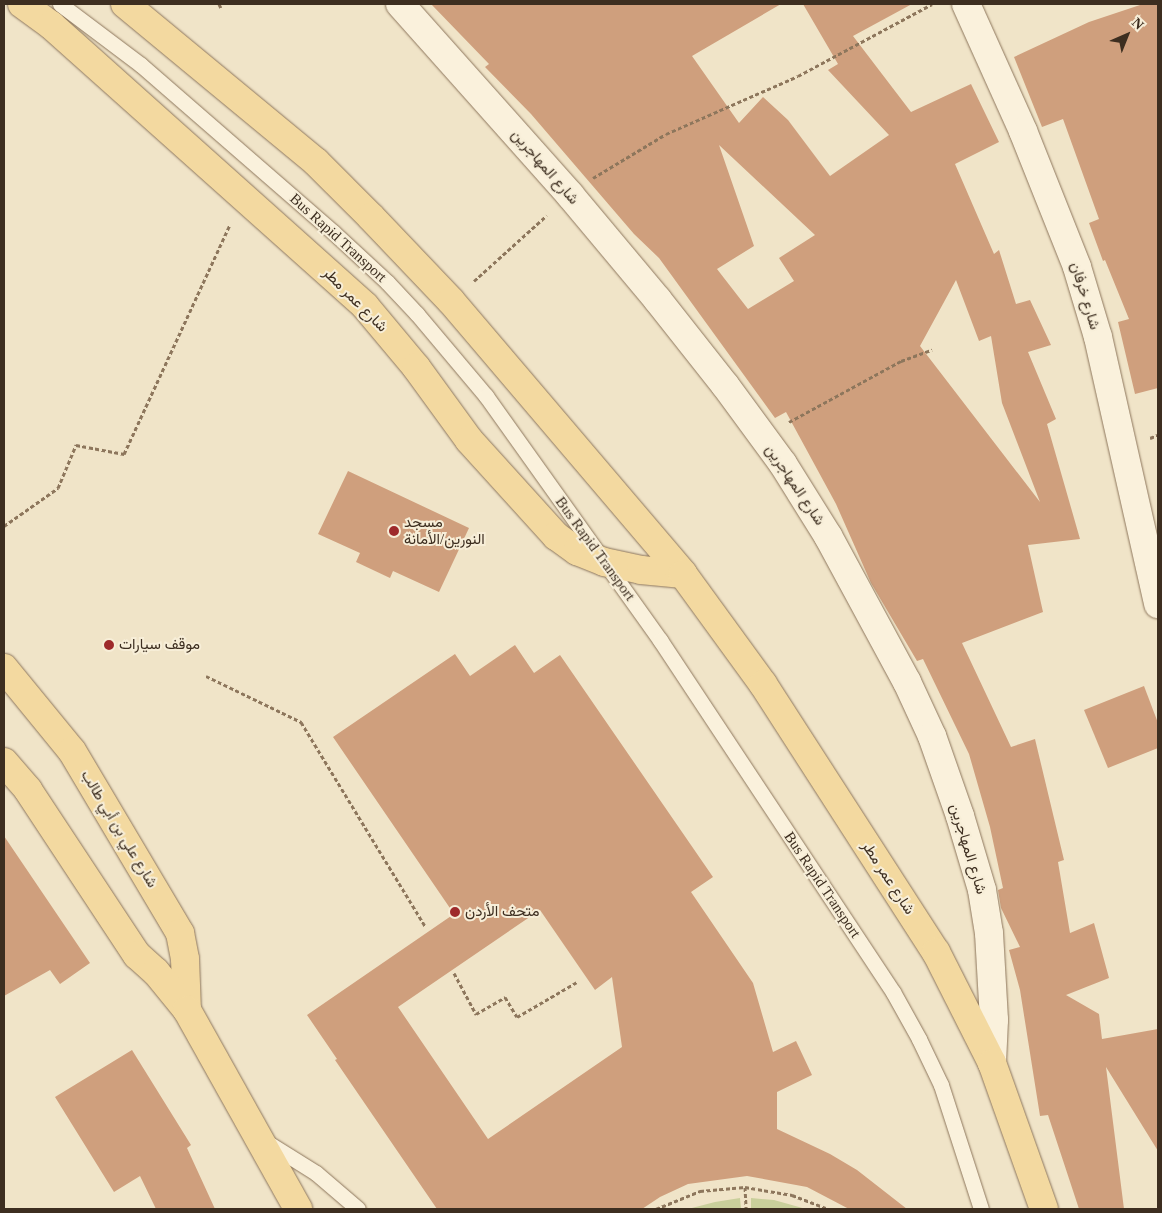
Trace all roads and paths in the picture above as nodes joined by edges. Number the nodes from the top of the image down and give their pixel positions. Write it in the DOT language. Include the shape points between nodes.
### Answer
graph roads {
  1 [pos="22,4"];
  2 [pos="60,4"];
  3 [pos="125,4"];
  4 [pos="219,4"];
  5 [pos="400,4"];
  6 [pos="932,4"];
  7 [pos="966,4"];
  8 [pos="221,8"];
  9 [pos="244,195"];
  10 [pos="570,195"];
  11 [pos="451,301"];
  12 [pos="932,350"];
  13 [pos="762,437"];
  14 [pos="4,526"];
  15 [pos="604,562"];
  16 [pos="683,574"];
  17 [pos="1158,604"];
  18 [pos="4,668"];
  19 [pos="206,676"];
  20 [pos="4,762"];
  21 [pos="425,926"];
  22 [pos="454,973"];
  23 [pos="577,982"];
  24 [pos="187,1010"];
  25 [pos="992,1064"];
  26 [pos="258,1136"];
  27 [pos="745,1187"];
  28 [pos="298,1209"];
  29 [pos="358,1209"];
  30 [pos="657,1209"];
  31 [pos="746,1209"];
  32 [pos="829,1209"];
  33 [pos="981,1209"];
  34 [pos="1044,1209"];
  1 -- 9 [label="main road, شارع عمر مطر" via="51,25"];
  2 -- 15 [label="lane, Bus Rapid Transport" via="141,65 387,282 486,396"];
  3 -- 11 [label="main road, شارع عمر مطر" via="316,162"];
  4 -- 8 [label="path"];
  5 -- 10 [label="street, شارع المهاجرين"];
  6 -- 10 [label="path" via="798,76 666,134"];
  7 -- 17 [label="street, شارع خرفان" via="1024,131 1077,267 1098,337"];
  9 -- 14 [label="path" via="124,454 76,445 58,488"];
  9 -- 15 [label="main road, شارع عمر مطر" via="365,306 416,366 469,440 556,536 577,551"];
  10 -- 11 [label="path"];
  10 -- 13 [label="street, شارع المهاجرين" via="657,299"];
  11 -- 16 [label="main road, شارع عمر مطر"];
  12 -- 13 [label="path" via="901,362"];
  13 -- 25 [label="street, شارع المهاجرين" via="828,536 907,682 932,736 982,890 992,976"];
  15 -- 16 [label="main road, شارع عمر مطر"];
  15 -- 33 [label="lane, Bus Rapid Transport" via="660,640 893,992 941,1086"];
  16 -- 25 [label="main road, شارع عمر مطر" via="763,684 936,952"];
  18 -- 24 [label="main road, شارع علي بن أبي طالب" via="72,751 180,933 185,959"];
  19 -- 21 [label="path" via="301,722"];
  20 -- 24 [label="main road, شارع علي بن أبي طالب" via="28,790 137,955 156,972"];
  22 -- 23 [label="path" via="476,1014 505,997 517,1017"];
  24 -- 26 [label="main road, شارع علي بن أبي طالب"];
  25 -- 34 [label="main road, شارع عمر مطر"];
  26 -- 28 [label="main road, شارع علي بن أبي طالب"];
  26 -- 29 [label="lane" via="316,1173"];
  27 -- 30 [label="path" via="700,1192"];
  27 -- 31 [label="path"];
  27 -- 32 [label="path" via="792,1195"];
}
